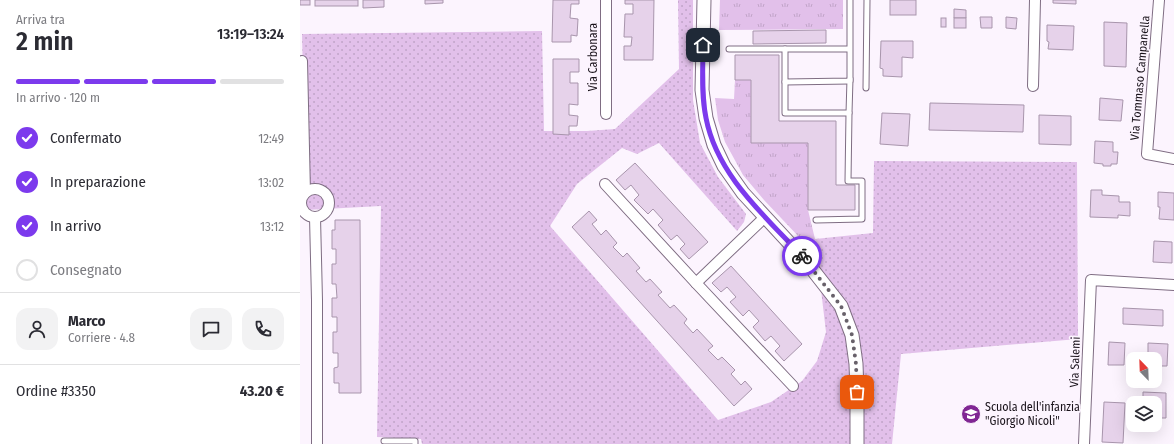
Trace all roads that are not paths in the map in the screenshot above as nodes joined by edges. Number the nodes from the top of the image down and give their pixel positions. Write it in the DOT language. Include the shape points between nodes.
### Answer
graph roads {
  1 [pos="606,0"];
  2 [pos="704,0"];
  3 [pos="850,0"];
  4 [pos="867,0"];
  5 [pos="1035,0"];
  6 [pos="1160,0"];
  7 [pos="850,48"];
  8 [pos="729,49"];
  9 [pos="785,49"];
  10 [pos="302,61"];
  11 [pos="850,79"];
  12 [pos="785,82"];
  13 [pos="1034,86"];
  14 [pos="866,88"];
  15 [pos="849,113"];
  16 [pos="606,114"];
  17 [pos="1174,158"];
  18 [pos="605,184"];
  19 [pos="305,193"];
  20 [pos="315,217"];
  21 [pos="765,217"];
  22 [pos="816,220"];
  23 [pos="696,284"];
  24 [pos="1174,285"];
  25 [pos="793,386"];
  26 [pos="384,441"];
  27 [pos="317,444"];
  28 [pos="415,444"];
  29 [pos="857,444"];
  30 [pos="1084,444"];
  1 -- 16 [label="street, Via Carbonara"];
  2 -- 21 [label="street" via="702,90 706,118 724,166 743,193"];
  3 -- 7 [label="lane"];
  4 -- 14 [label="lane"];
  5 -- 13 [label="street"];
  6 -- 17 [label="street, Via Tommaso Campanella" via="1147,154"];
  7 -- 9 [label="lane"];
  7 -- 11 [label="lane"];
  8 -- 9 [label="lane"];
  9 -- 12 [label="lane"];
  10 -- 19 [label="street"];
  11 -- 12 [label="lane"];
  11 -- 15 [label="lane"];
  12 -- 15 [label="lane" via="785,113"];
  15 -- 22 [label="lane" via="848,181 862,181 862,219"];
  18 -- 23 [label="street"];
  19 -- 20 [label="street" via="302,208 309,216"];
  19 -- 20 [label="street" via="313,190 322,191 328,198 326,211"];
  20 -- 27 [label="street"];
  21 -- 23 [label="street"];
  21 -- 29 [label="street" via="805,260 841,306 852,335 856,364"];
  23 -- 25 [label="street"];
  24 -- 30 [label="street, Via Salemi" via="1091,280"];
  26 -- 28 [label="lane" via="414,441"];
}
